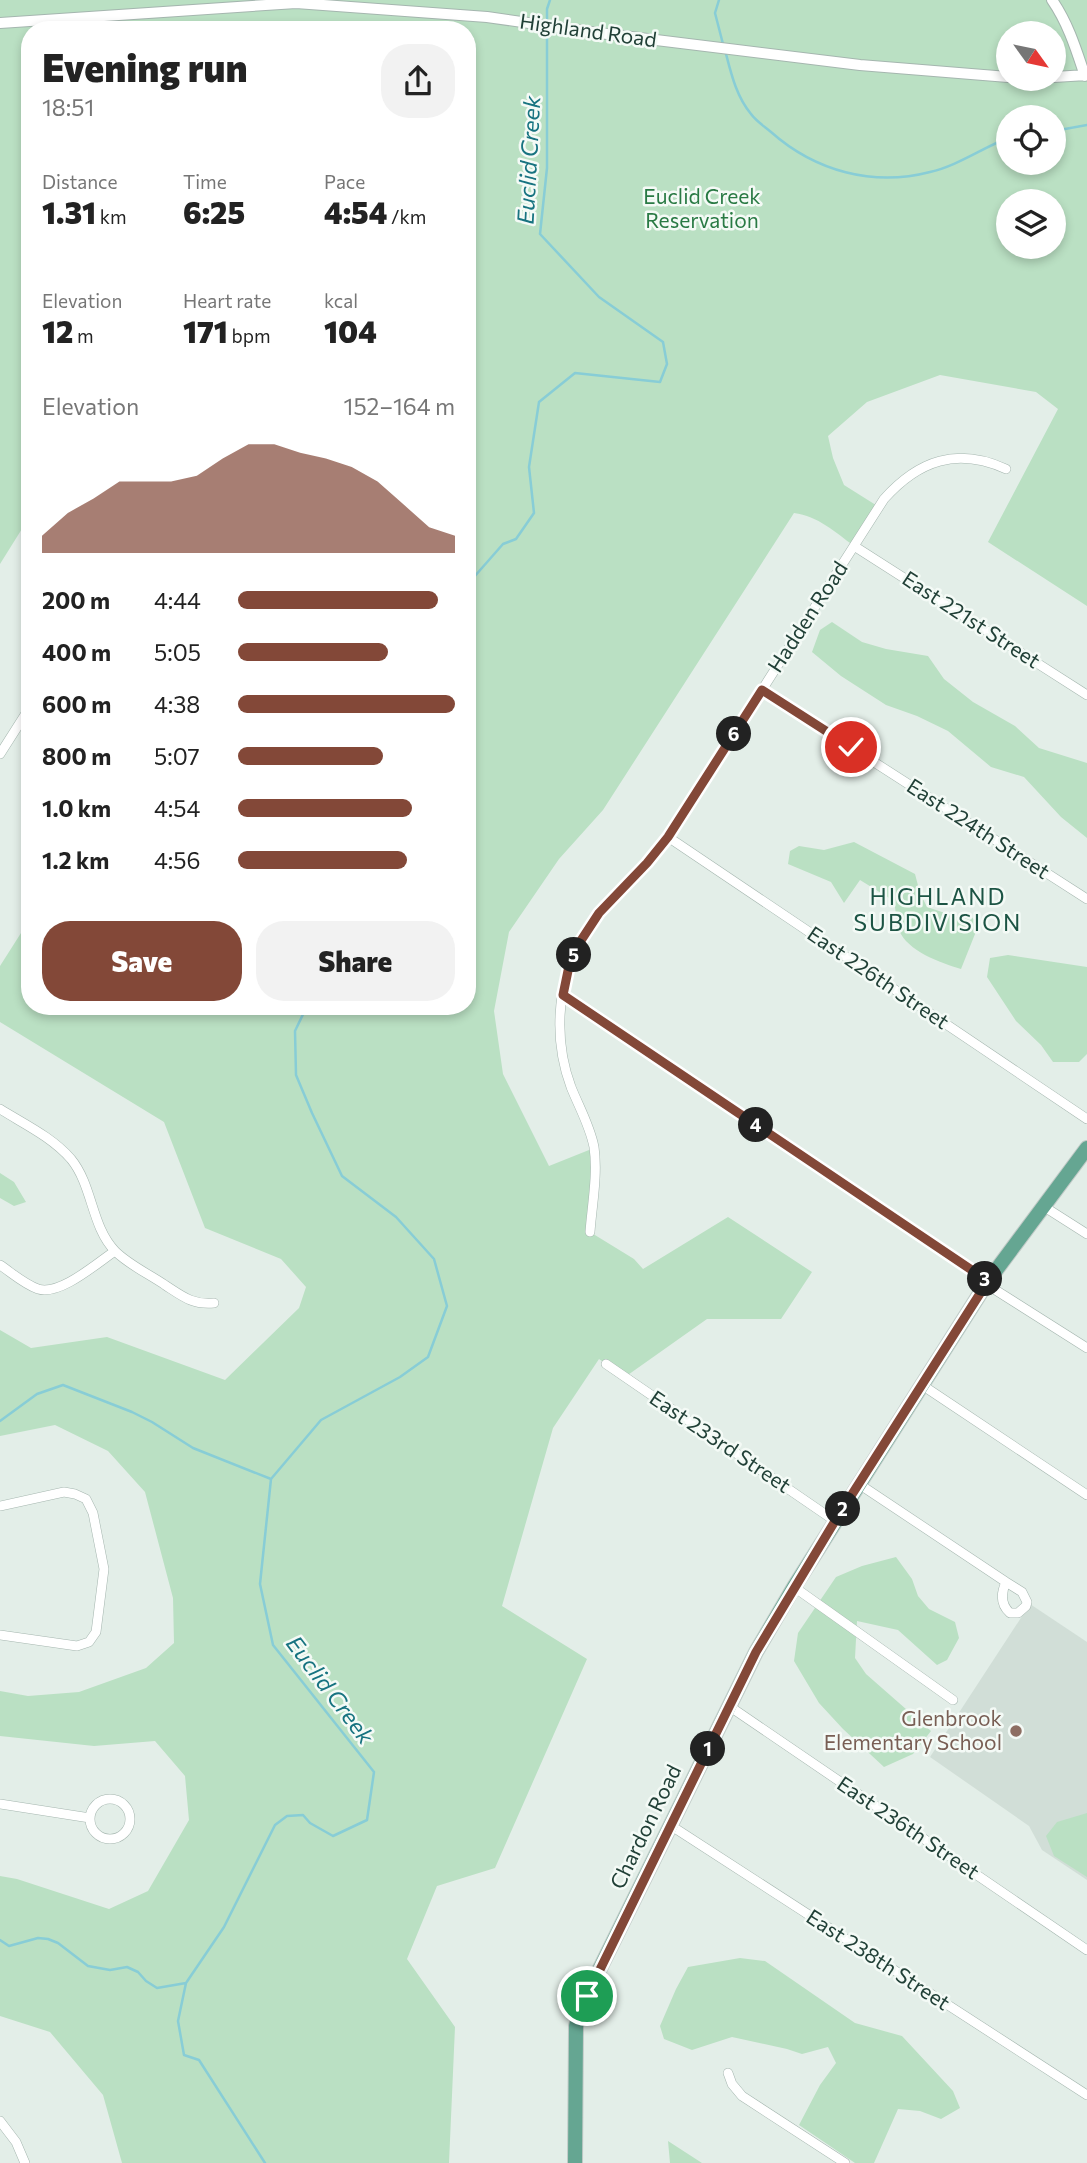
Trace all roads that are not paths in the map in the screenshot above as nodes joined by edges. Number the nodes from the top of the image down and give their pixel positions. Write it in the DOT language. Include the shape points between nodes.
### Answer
graph roads {
  1 [pos="1052,0"];
  2 [pos="30,21"];
  3 [pos="21,22"];
  4 [pos="0,23"];
  5 [pos="996,76"];
  6 [pos="1086,76"];
  7 [pos="1066,77"];
  8 [pos="1006,469"];
  9 [pos="854,546"];
  10 [pos="762,690"];
  11 [pos="1087,695"];
  12 [pos="21,722"];
  13 [pos="0,754"];
  14 [pos="668,837"];
  15 [pos="1087,899"];
  16 [pos="563,995"];
  17 [pos="0,1109"];
  18 [pos="1087,1119"];
  19 [pos="1087,1148"];
  20 [pos="1043,1206"];
  21 [pos="590,1232"];
  22 [pos="1087,1234"];
  23 [pos="115,1251"];
  24 [pos="0,1265"];
  25 [pos="987,1282"];
  26 [pos="214,1303"];
  27 [pos="1087,1348"];
  28 [pos="606,1364"];
  29 [pos="922,1385"];
  30 [pos="859,1484"];
  31 [pos="1087,1495"];
  32 [pos="0,1506"];
  33 [pos="835,1521"];
  34 [pos="1006,1582"];
  35 [pos="794,1587"];
  36 [pos="0,1635"];
  37 [pos="953,1700"];
  38 [pos="729,1706"];
  39 [pos="0,1804"];
  40 [pos="90,1818"];
  41 [pos="670,1825"];
  42 [pos="1087,1950"];
  43 [pos="728,2073"];
  44 [pos="1087,2095"];
  45 [pos="0,2121"];
  46 [pos="25,2163"];
  47 [pos="575,2163"];
  48 [pos="845,2163"];
  1 -- 6 [label="street"];
  2 -- 5 [label="street, Highland Road" via="296,3 487,17 860,65"];
  3 -- 4 [label="street, Highland Road"];
  6 -- 7 [label="street"];
  8 -- 9 [label="street, Hadden Road" via="966,458 922,468 884,499"];
  9 -- 10 [label="street, Hadden Road"];
  9 -- 11 [label="street, East 221st Street"];
  10 -- 14 [label="street, Hadden Road"];
  10 -- 15 [label="street, East 224th Street"];
  12 -- 13 [label="street"];
  14 -- 16 [label="street, Hadden Road" via="599,913 569,966"];
  14 -- 18 [label="street, East 226th Street"];
  16 -- 21 [label="street, Hadden Road" via="559,1023 562,1059 594,1148"];
  16 -- 25 [label="street"];
  17 -- 23 [label="street" via="71,1159"];
  19 -- 20 [label="main road, Chardon Road"];
  20 -- 22 [label="street"];
  20 -- 25 [label="main road, Chardon Road"];
  23 -- 24 [label="street" via="49,1290 32,1286"];
  23 -- 26 [label="street" via="190,1300"];
  25 -- 27 [label="street"];
  25 -- 29 [label="main road, Chardon Road"];
  28 -- 33 [label="street, East 233rd Street"];
  29 -- 30 [label="main road, Chardon Road"];
  29 -- 31 [label="street"];
  30 -- 33 [label="main road, Chardon Road"];
  30 -- 34 [label="street"];
  32 -- 36 [label="street" via="64,1492 86,1499 104,1569 96,1632 89,1642 77,1646"];
  33 -- 35 [label="main road, Chardon Road"];
  35 -- 37 [label="street"];
  35 -- 38 [label="main road, Chardon Road"];
  38 -- 41 [label="main road, Chardon Road"];
  38 -- 42 [label="street, East 236th Street"];
  39 -- 40 [label="street"];
  40 -- 40 [label="street" via="95,1832 107,1839 125,1832 130,1818 124,1805 110,1799 97,1804"];
  41 -- 44 [label="street, East 238th Street"];
  41 -- 47 [label="main road, Chardon Road" via="581,2007 576,2026"];
  43 -- 48 [label="street" via="742,2096"];
  45 -- 46 [label="street"];
}
